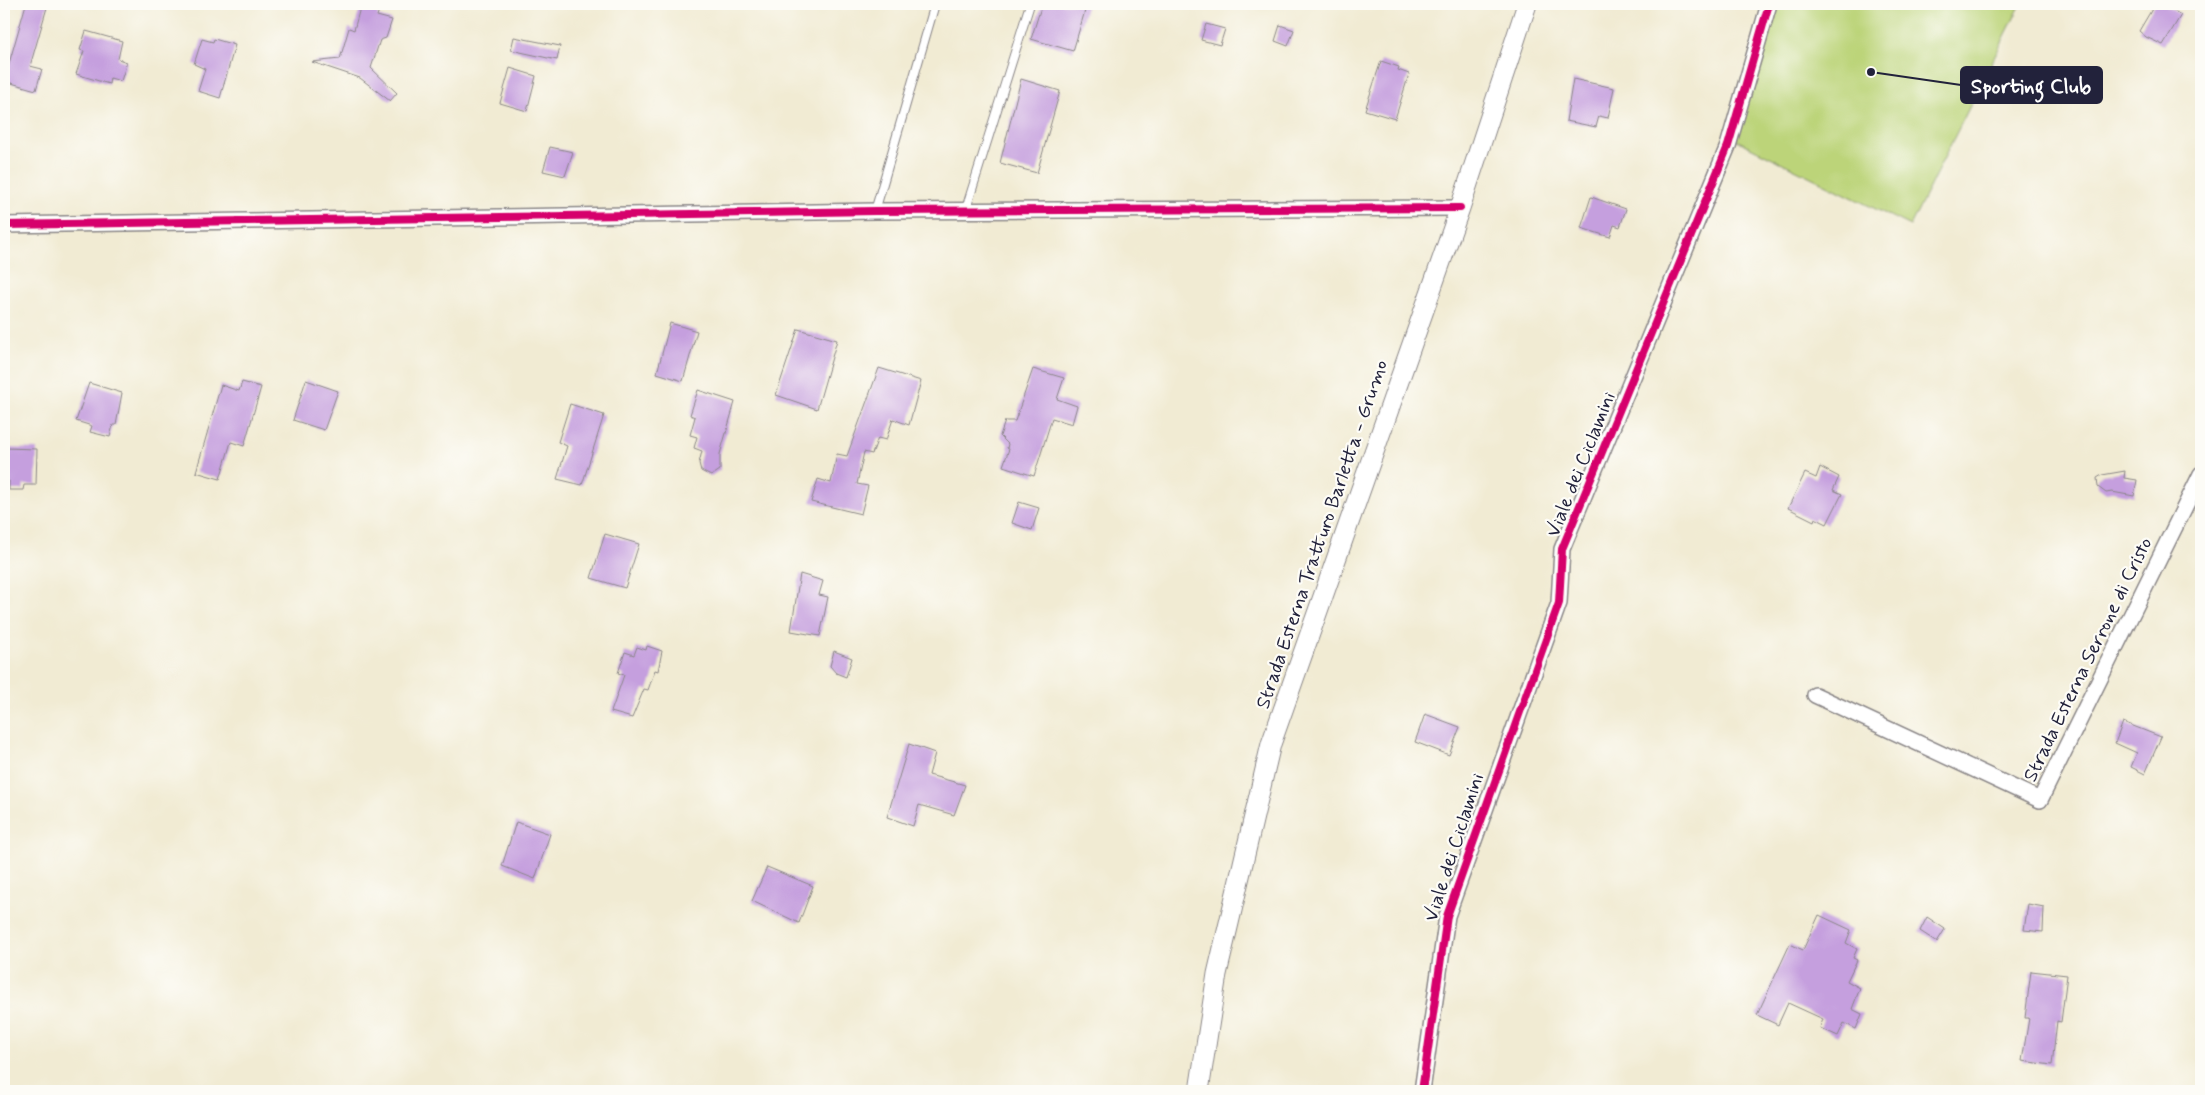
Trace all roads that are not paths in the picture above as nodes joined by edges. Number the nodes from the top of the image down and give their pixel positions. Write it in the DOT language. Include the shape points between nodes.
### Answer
graph roads {
  1 [pos="935,4"];
  2 [pos="1030,4"];
  3 [pos="1527,4"];
  4 [pos="1769,4"];
  5 [pos="1460,208"];
  6 [pos="875,211"];
  7 [pos="965,212"];
  8 [pos="4,225"];
  9 [pos="2201,474"];
  10 [pos="1815,695"];
  11 [pos="1199,1091"];
  12 [pos="1422,1091"];
  1 -- 6 [label="lane"];
  2 -- 7 [label="lane"];
  3 -- 5 [label="street, Strada Esterna Tratturo Barletta - Grumo"];
  4 -- 12 [label="street, Viale dei Ciclamini" via="1728,146 1562,550 1559,603 1448,916"];
  5 -- 7 [label="street"];
  5 -- 11 [label="street, Strada Esterna Tratturo Barletta - Grumo" via="1271,744 1217,974"];
  6 -- 7 [label="street"];
  6 -- 8 [label="street"];
  9 -- 10 [label="street, Strada Esterna Serrone di Cristo" via="2040,800"];
}
